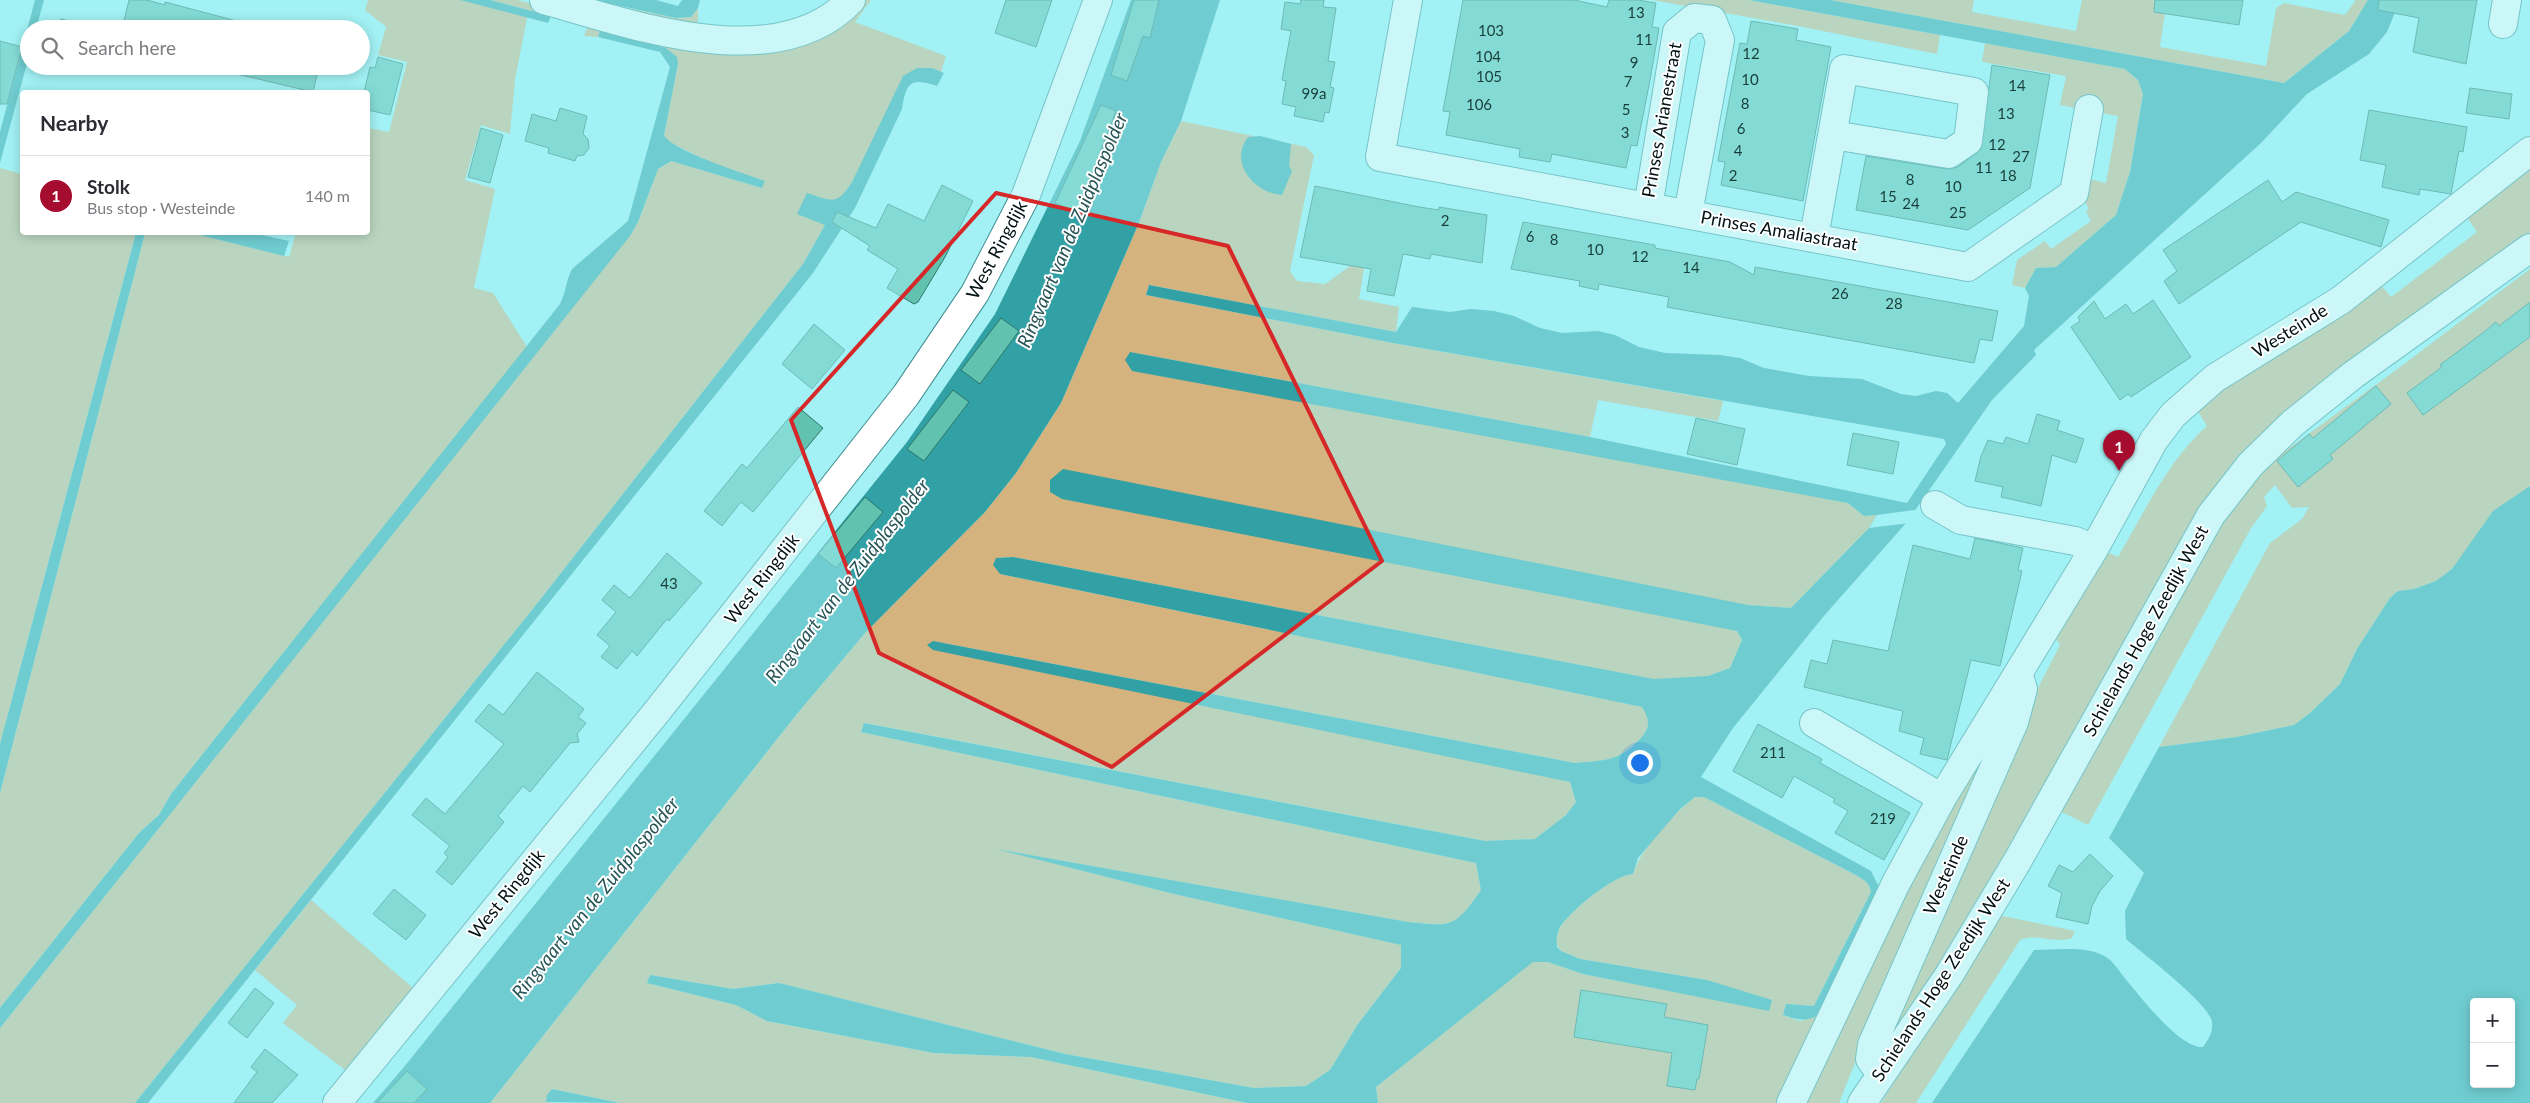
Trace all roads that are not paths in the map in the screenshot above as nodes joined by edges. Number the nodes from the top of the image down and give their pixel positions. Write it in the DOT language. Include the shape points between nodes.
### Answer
graph roads {
  1 [pos="544,0"];
  2 [pos="851,0"];
  3 [pos="1098,0"];
  4 [pos="1408,0"];
  5 [pos="2089,109"];
  6 [pos="1833,135"];
  7 [pos="2530,152"];
  8 [pos="1648,207"];
  9 [pos="1688,214"];
  10 [pos="1814,237"];
  11 [pos="2530,248"];
  12 [pos="1935,505"];
  13 [pos="2094,549"];
  14 [pos="2016,676"];
  15 [pos="1814,723"];
  16 [pos="1942,798"];
  17 [pos="1880,1074"];
  18 [pos="338,1103"];
  19 [pos="1791,1103"];
  20 [pos="1862,1103"];
  1 -- 2 [label="street" via="678,35 759,40 807,30"];
  3 -- 18 [label="street, West Ringdijk" via="1026,194 975,293 906,395 659,709"];
  4 -- 8 [label="street, Prinses Amaliastraat" via="1380,157"];
  5 -- 10 [label="street, Prinses Amaliastraat" via="2074,193 1968,267"];
  6 -- 6 [label="street" via="1949,154 1968,141 1974,92 1844,69"];
  6 -- 10 [label="street"];
  7 -- 13 [label="street, Westeinde" via="2341,300 2215,378 2173,415 2154,440"];
  8 -- 9 [label="street, Prinses Amaliastraat"];
  8 -- 9 [label="street, Prinses Arianestraat" via="1677,32 1694,18 1712,20 1720,40"];
  9 -- 10 [label="street, Prinses Amaliastraat"];
  11 -- 17 [label="street, Schielands Hoge Zeedijk West" via="2353,375 2294,423 2250,465 2211,515 2018,860 1908,1038"];
  12 -- 13 [label="street" via="1961,520 2075,542"];
  13 -- 14 [label="street, Westeinde"];
  14 -- 16 [label="street, Westeinde"];
  14 -- 17 [label="street, Westeinde" via="2022,680 2023,689 2014,722 1872,1045 1870,1059"];
  15 -- 16 [label="street"];
  16 -- 19 [label="street, Westeinde" via="1896,883"];
  17 -- 20 [label="street, Schielands Hoge Zeedijk West"];
}
